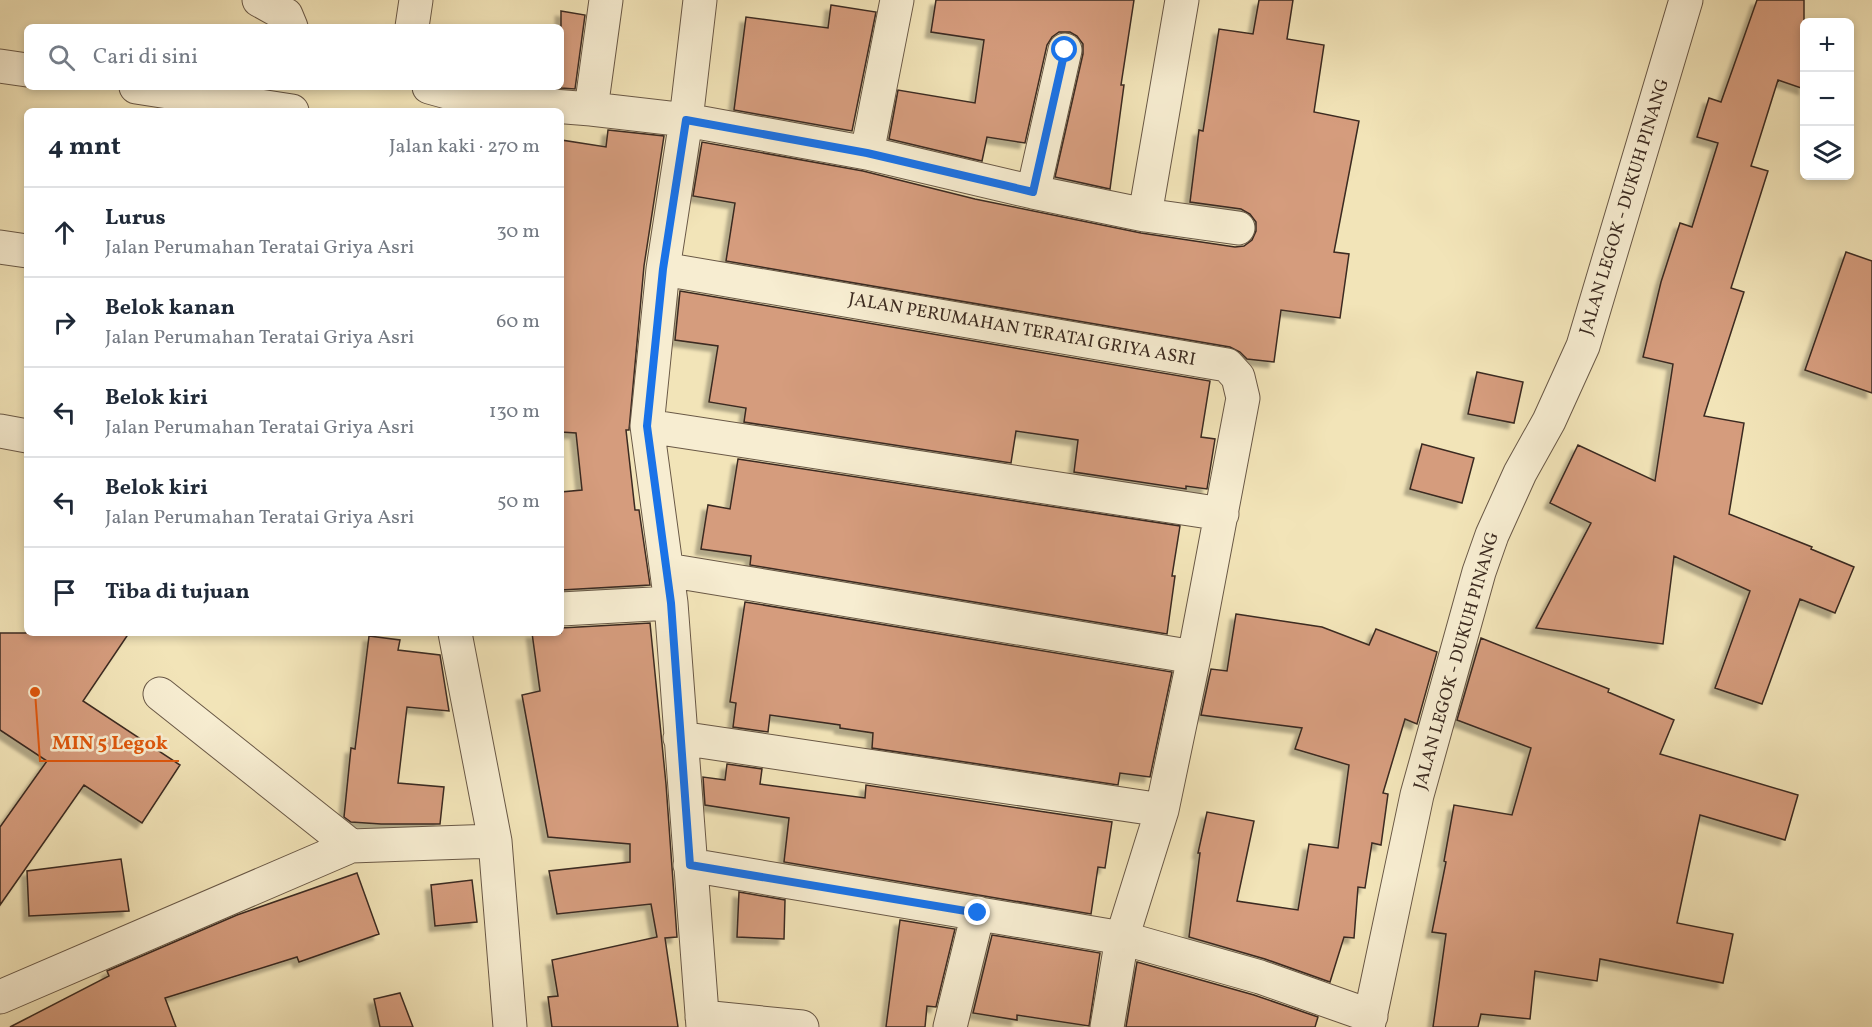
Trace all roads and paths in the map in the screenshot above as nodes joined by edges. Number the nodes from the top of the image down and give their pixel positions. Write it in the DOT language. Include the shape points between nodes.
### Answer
graph roads {
  1 [pos="259,0"];
  2 [pos="416,0"];
  3 [pos="606,0"];
  4 [pos="700,0"];
  5 [pos="897,0"];
  6 [pos="1182,0"];
  7 [pos="1686,0"];
  8 [pos="290,24"];
  9 [pos="412,24"];
  10 [pos="1065,50"];
  11 [pos="0,66"];
  12 [pos="24,70"];
  13 [pos="156,90"];
  14 [pos="297,90"];
  15 [pos="436,90"];
  16 [pos="475,106"];
  17 [pos="274,108"];
  18 [pos="294,108"];
  19 [pos="591,108"];
  20 [pos="686,120"];
  21 [pos="867,153"];
  22 [pos="1033,192"];
  23 [pos="1145,215"];
  24 [pos="1238,228"];
  25 [pos="0,247"];
  26 [pos="24,251"];
  27 [pos="663,269"];
  28 [pos="647,426"];
  29 [pos="0,431"];
  30 [pos="24,435"];
  31 [pos="1222,514"];
  32 [pos="667,570"];
  33 [pos="671,603"];
  34 [pos="564,609"];
  35 [pos="456,636"];
  36 [pos="1194,657"];
  37 [pos="160,694"];
  38 [pos="680,738"];
  39 [pos="1162,810"];
  40 [pos="495,841"];
  41 [pos="351,846"];
  42 [pos="690,865"];
  43 [pos="978,913"];
  44 [pos="1122,938"];
  45 [pos="0,997"];
  46 [pos="703,1022"];
  47 [pos="1369,1022"];
  48 [pos="510,1027"];
  49 [pos="802,1027"];
  50 [pos="950,1027"];
  51 [pos="1107,1027"];
  1 -- 8 [label="street" via="286,15"];
  2 -- 9 [label="street"];
  3 -- 19 [label="street"];
  4 -- 20 [label="street"];
  5 -- 21 [label="street"];
  6 -- 23 [label="street"];
  7 -- 47 [label="street, JALAN LEGOK - DUKUH PINANG" via="1583,346 1520,473 1479,572 1418,795"];
  10 -- 22 [label="street"];
  11 -- 12 [label="street"];
  13 -- 17 [label="street"];
  14 -- 18 [label="street"];
  15 -- 16 [label="street"];
  16 -- 19 [label="street"];
  19 -- 20 [label="street"];
  20 -- 21 [label="street"];
  20 -- 27 [label="street"];
  21 -- 22 [label="street"];
  22 -- 23 [label="street"];
  23 -- 24 [label="street"];
  25 -- 26 [label="street"];
  27 -- 28 [label="street"];
  27 -- 31 [label="street, JALAN PERUMAHAN TERATAI GRIYA ASRI" via="1227,365 1238,377 1243,398"];
  28 -- 31 [label="street"];
  28 -- 32 [label="street"];
  29 -- 30 [label="street"];
  31 -- 36 [label="street, JALAN PERUMAHAN TERATAI GRIYA ASRI"];
  32 -- 33 [label="street"];
  32 -- 36 [label="street"];
  33 -- 34 [label="street"];
  33 -- 38 [label="street"];
  35 -- 40 [label="street"];
  36 -- 39 [label="street, JALAN PERUMAHAN TERATAI GRIYA ASRI"];
  37 -- 41 [label="street"];
  38 -- 39 [label="street"];
  38 -- 42 [label="street"];
  39 -- 44 [label="street, JALAN PERUMAHAN TERATAI GRIYA ASRI"];
  40 -- 41 [label="street"];
  40 -- 48 [label="street"];
  41 -- 45 [label="street"];
  42 -- 43 [label="street"];
  42 -- 46 [label="street"];
  43 -- 44 [label="street"];
  43 -- 50 [label="street"];
  44 -- 47 [label="street" via="1260,977"];
  44 -- 51 [label="street, JALAN PERUMAHAN TERATAI GRIYA ASRI"];
  46 -- 49 [label="street"];
}
